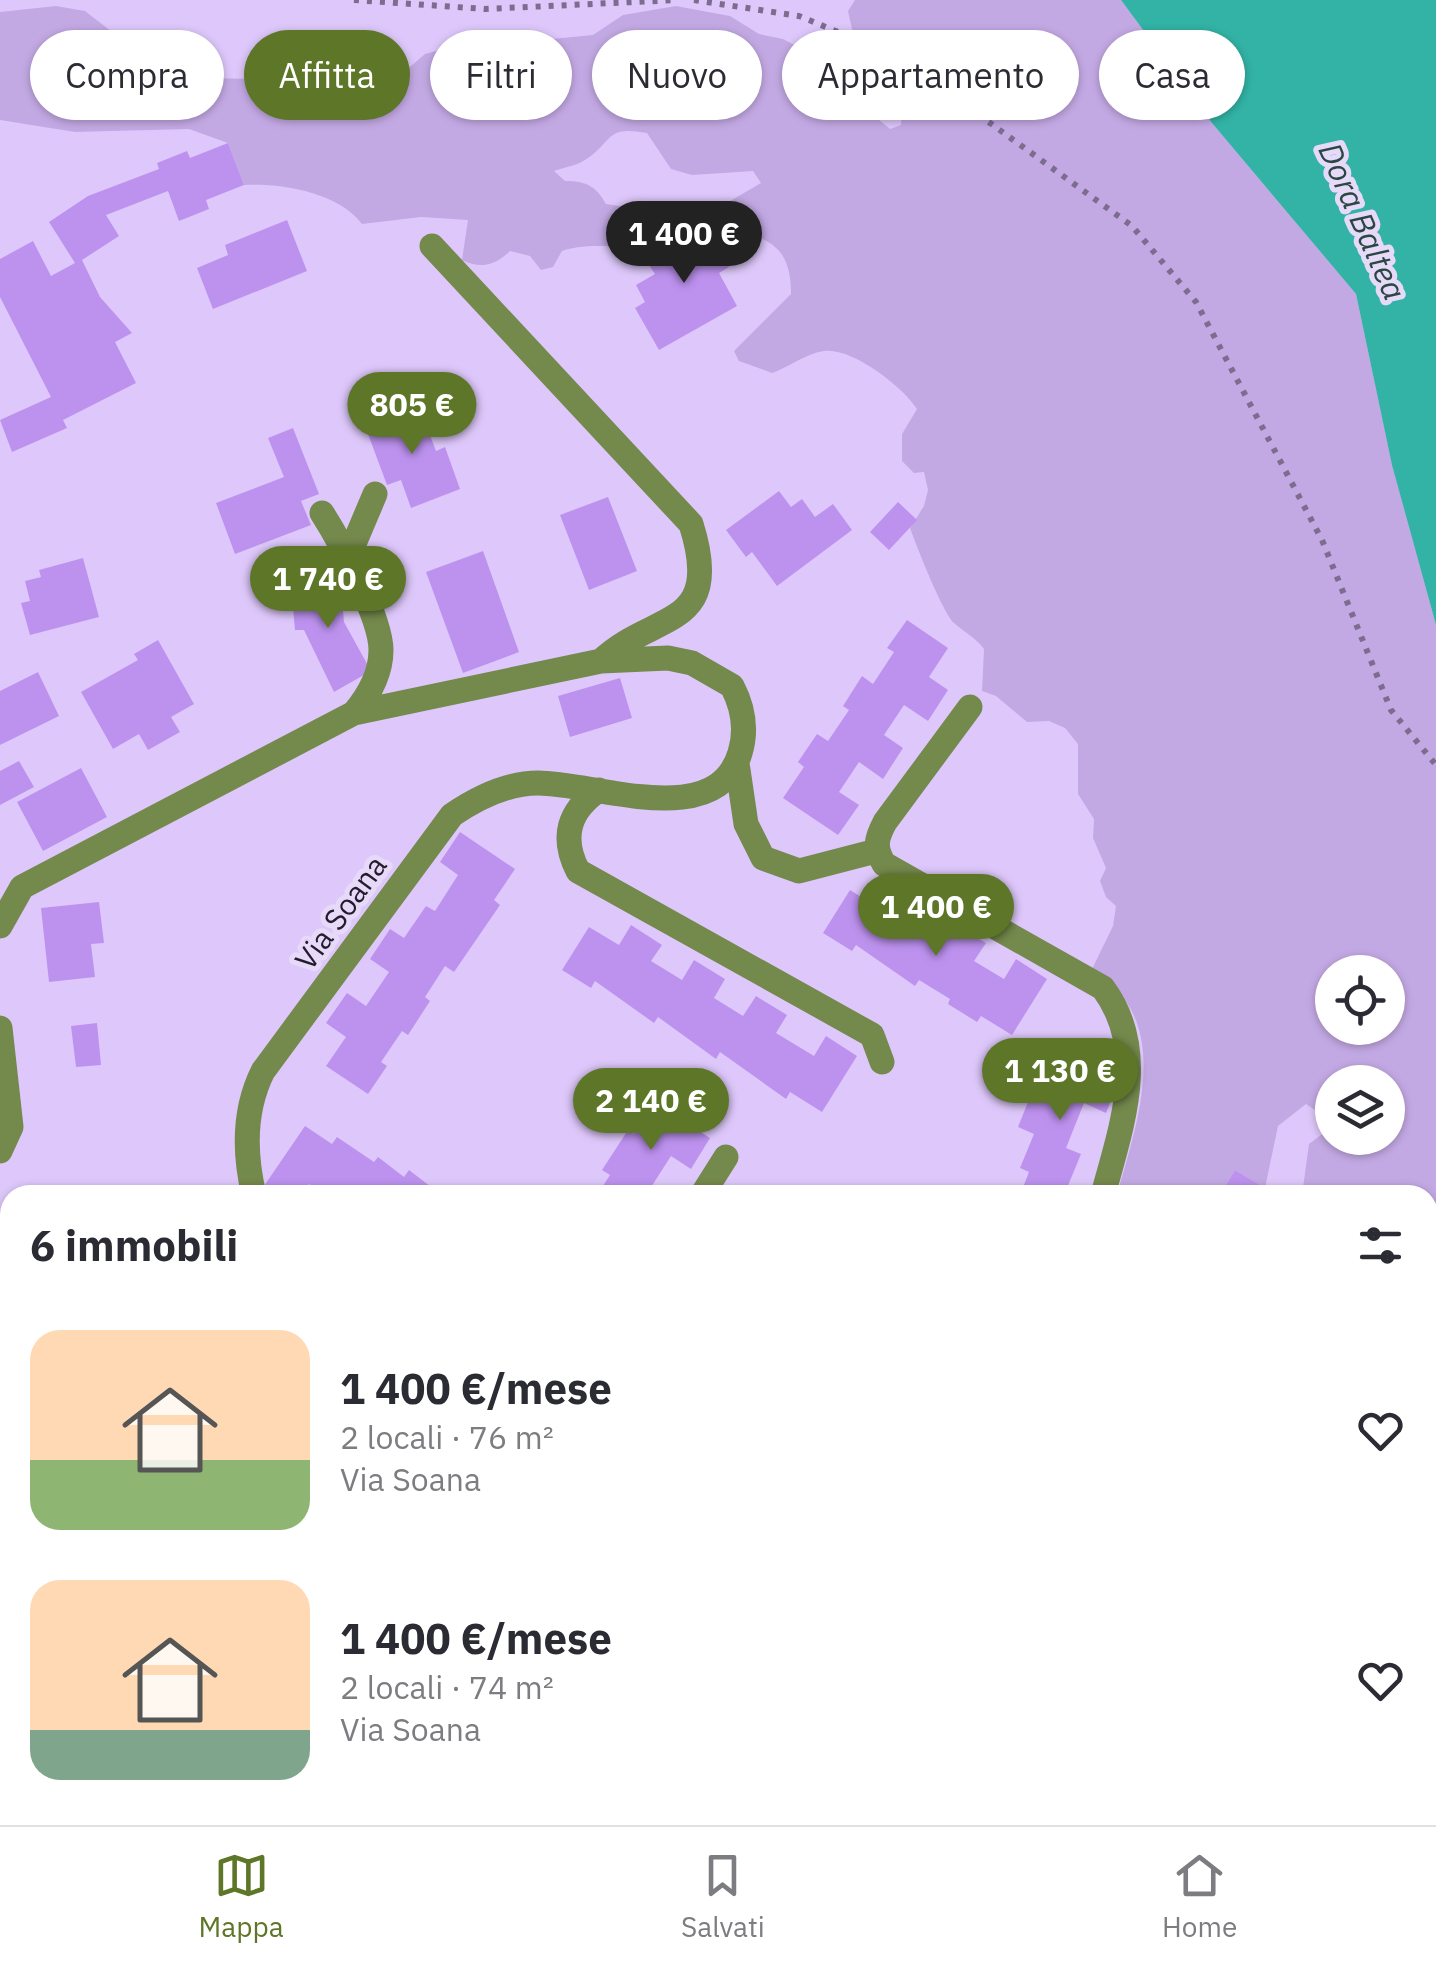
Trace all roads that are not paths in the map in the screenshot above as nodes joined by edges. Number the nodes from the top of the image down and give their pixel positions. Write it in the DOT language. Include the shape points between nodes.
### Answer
graph roads {
  1 [pos="432,246"];
  2 [pos="375,494"];
  3 [pos="322,513"];
  4 [pos="348,558"];
  5 [pos="600,661"];
  6 [pos="970,707"];
  7 [pos="354,714"];
  8 [pos="737,763"];
  9 [pos="599,790"];
  10 [pos="876,851"];
  11 [pos="0,926"];
  12 [pos="0,1028"];
  13 [pos="882,1062"];
  14 [pos="0,1151"];
  15 [pos="726,1156"];
  16 [pos="253,1185"];
  17 [pos="708,1185"];
  18 [pos="1106,1185"];
  1 -- 5 [label="street" via="690,524 698,571 681,617 619,644"];
  2 -- 4 [label="street"];
  3 -- 4 [label="street"];
  4 -- 7 [label="street" via="382,644 376,680"];
  5 -- 7 [label="street"];
  5 -- 8 [label="street" via="668,658 716,673 740,702 744,725"];
  6 -- 10 [label="street" via="886,822"];
  7 -- 11 [label="street" via="22,887"];
  8 -- 9 [label="street, Via Soana" via="718,788 704,793 664,799"];
  8 -- 10 [label="street" via="746,824 763,858 799,870"];
  9 -- 13 [label="street" via="572,815 570,855 578,871 872,1035"];
  9 -- 16 [label="street, Via Soana" via="516,785 452,815 263,1071 248,1124"];
  10 -- 18 [label="street" via="884,864 1103,988 1116,1006 1128,1055 1127,1105"];
  12 -- 14 [label="street" via="11,1126"];
  15 -- 17 [label="street"];
}
